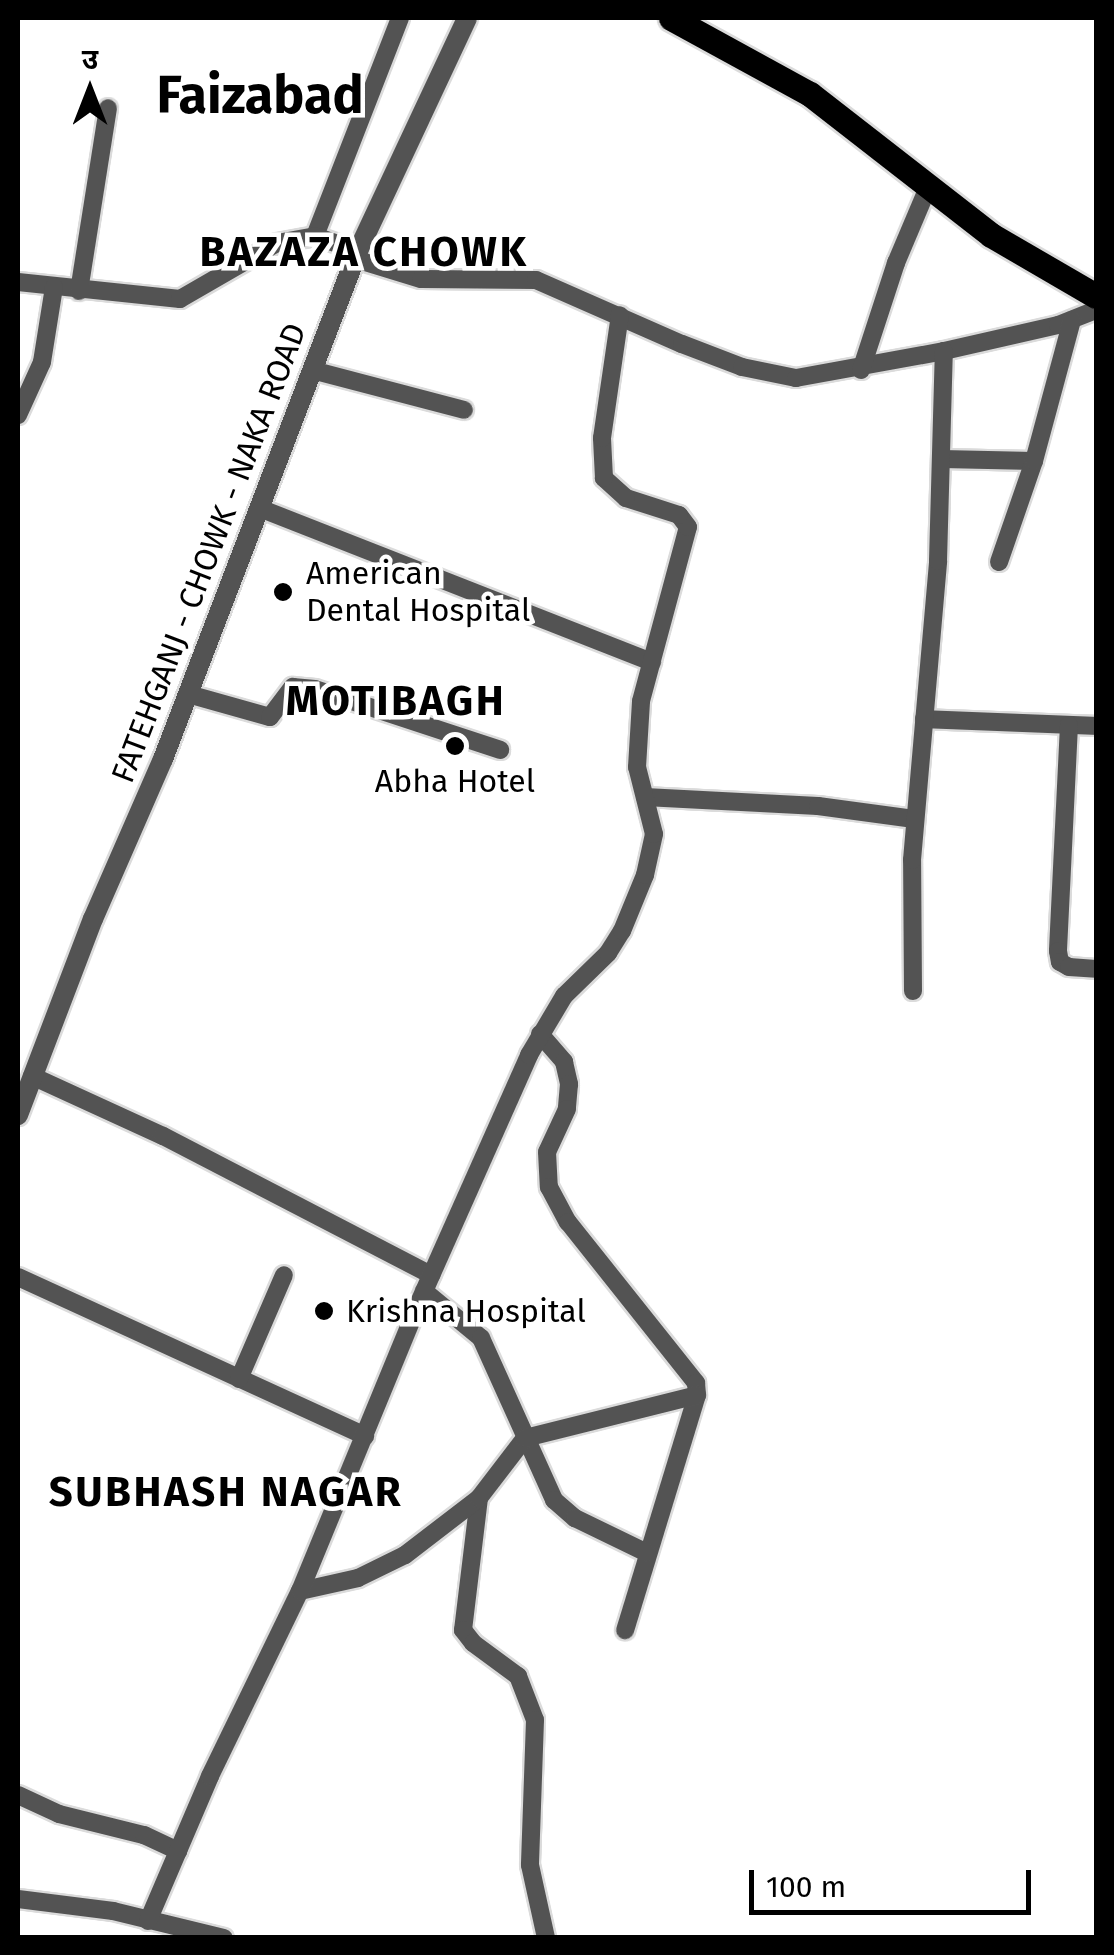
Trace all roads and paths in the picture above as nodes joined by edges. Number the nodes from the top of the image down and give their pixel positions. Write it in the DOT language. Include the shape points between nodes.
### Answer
graph roads {
  1 [pos="400,18"];
  2 [pos="467,18"];
  3 [pos="671,18"];
  4 [pos="108,108"];
  5 [pos="929,186"];
  6 [pos="315,236"];
  7 [pos="356,255"];
  8 [pos="18,282"];
  9 [pos="54,287"];
  10 [pos="79,291"];
  11 [pos="1096,296"];
  12 [pos="1096,310"];
  13 [pos="620,315"];
  14 [pos="1072,320"];
  15 [pos="944,352"];
  16 [pos="312,370"];
  17 [pos="861,370"];
  18 [pos="464,410"];
  19 [pos="18,414"];
  20 [pos="942,459"];
  21 [pos="1034,462"];
  22 [pos="259,508"];
  23 [pos="998,562"];
  24 [pos="652,662"];
  25 [pos="188,694"];
  26 [pos="924,719"];
  27 [pos="1069,725"];
  28 [pos="1096,726"];
  29 [pos="500,750"];
  30 [pos="645,798"];
  31 [pos="914,820"];
  32 [pos="1096,969"];
  33 [pos="913,991"];
  34 [pos="540,1034"];
  35 [pos="32,1076"];
  36 [pos="18,1116"];
  37 [pos="284,1275"];
  38 [pos="18,1278"];
  39 [pos="427,1283"];
  40 [pos="239,1379"];
  41 [pos="697,1395"];
  42 [pos="364,1436"];
  43 [pos="526,1438"];
  44 [pos="480,1498"];
  45 [pos="647,1553"];
  46 [pos="300,1591"];
  47 [pos="625,1630"];
  48 [pos="18,1795"];
  49 [pos="178,1851"];
  50 [pos="18,1899"];
  51 [pos="148,1920"];
  52 [pos="224,1938"];
  53 [pos="546,1938"];
  1 -- 6 [label="street"];
  2 -- 7 [label="street, FATEHGANJ - CHOWK - NAKA ROAD"];
  3 -- 5 [label="main road" via="796,85"];
  4 -- 10 [label="street"];
  5 -- 11 [label="main road" via="1016,252"];
  5 -- 17 [label="street"];
  6 -- 7 [label="street"];
  6 -- 10 [label="street" via="277,243 180,299"];
  7 -- 13 [label="street" via="421,278 536,280"];
  7 -- 16 [label="street, FATEHGANJ - CHOWK - NAKA ROAD"];
  8 -- 9 [label="street"];
  9 -- 10 [label="street"];
  9 -- 19 [label="street" via="42,362"];
  12 -- 14 [label="street"];
  13 -- 17 [label="street" via="774,376 819,378"];
  13 -- 24 [label="street" via="602,438 604,478 626,498 678,514 688,528"];
  14 -- 15 [label="street"];
  14 -- 21 [label="street"];
  15 -- 17 [label="street"];
  15 -- 20 [label="street"];
  16 -- 18 [label="street"];
  16 -- 22 [label="street, FATEHGANJ - CHOWK - NAKA ROAD"];
  20 -- 21 [label="street"];
  20 -- 26 [label="street"];
  21 -- 23 [label="street"];
  22 -- 24 [label="street"];
  22 -- 25 [label="street, FATEHGANJ - CHOWK - NAKA ROAD"];
  24 -- 30 [label="street" via="637,739"];
  25 -- 29 [label="street" via="270,717 293,687 315,689"];
  25 -- 35 [label="street, FATEHGANJ - CHOWK - NAKA ROAD"];
  26 -- 27 [label="street"];
  26 -- 31 [label="street"];
  27 -- 28 [label="street"];
  27 -- 32 [label="street" via="1058,950 1068,967"];
  30 -- 31 [label="street" via="818,806"];
  30 -- 34 [label="street" via="652,849 628,917 608,953 564,996"];
  31 -- 33 [label="street"];
  34 -- 39 [label="street"];
  34 -- 41 [label="street" via="564,1062 570,1084 567,1109 547,1152 550,1186 568,1222 689,1371"];
  35 -- 36 [label="street, FATEHGANJ - CHOWK - NAKA ROAD"];
  35 -- 39 [label="street" via="163,1136"];
  37 -- 40 [label="street"];
  38 -- 40 [label="street"];
  39 -- 42 [label="street"];
  39 -- 43 [label="street" via="482,1338"];
  40 -- 42 [label="street"];
  41 -- 43 [label="street"];
  41 -- 45 [label="street"];
  42 -- 46 [label="street"];
  43 -- 44 [label="street"];
  43 -- 45 [label="street" via="563,1511"];
  44 -- 46 [label="street" via="377,1571"];
  44 -- 53 [label="street" via="463,1630 518,1676 535,1720 530,1865"];
  45 -- 47 [label="street"];
  46 -- 49 [label="street"];
  48 -- 49 [label="street"];
  49 -- 51 [label="street"];
  50 -- 51 [label="street"];
  51 -- 52 [label="street"];
}
